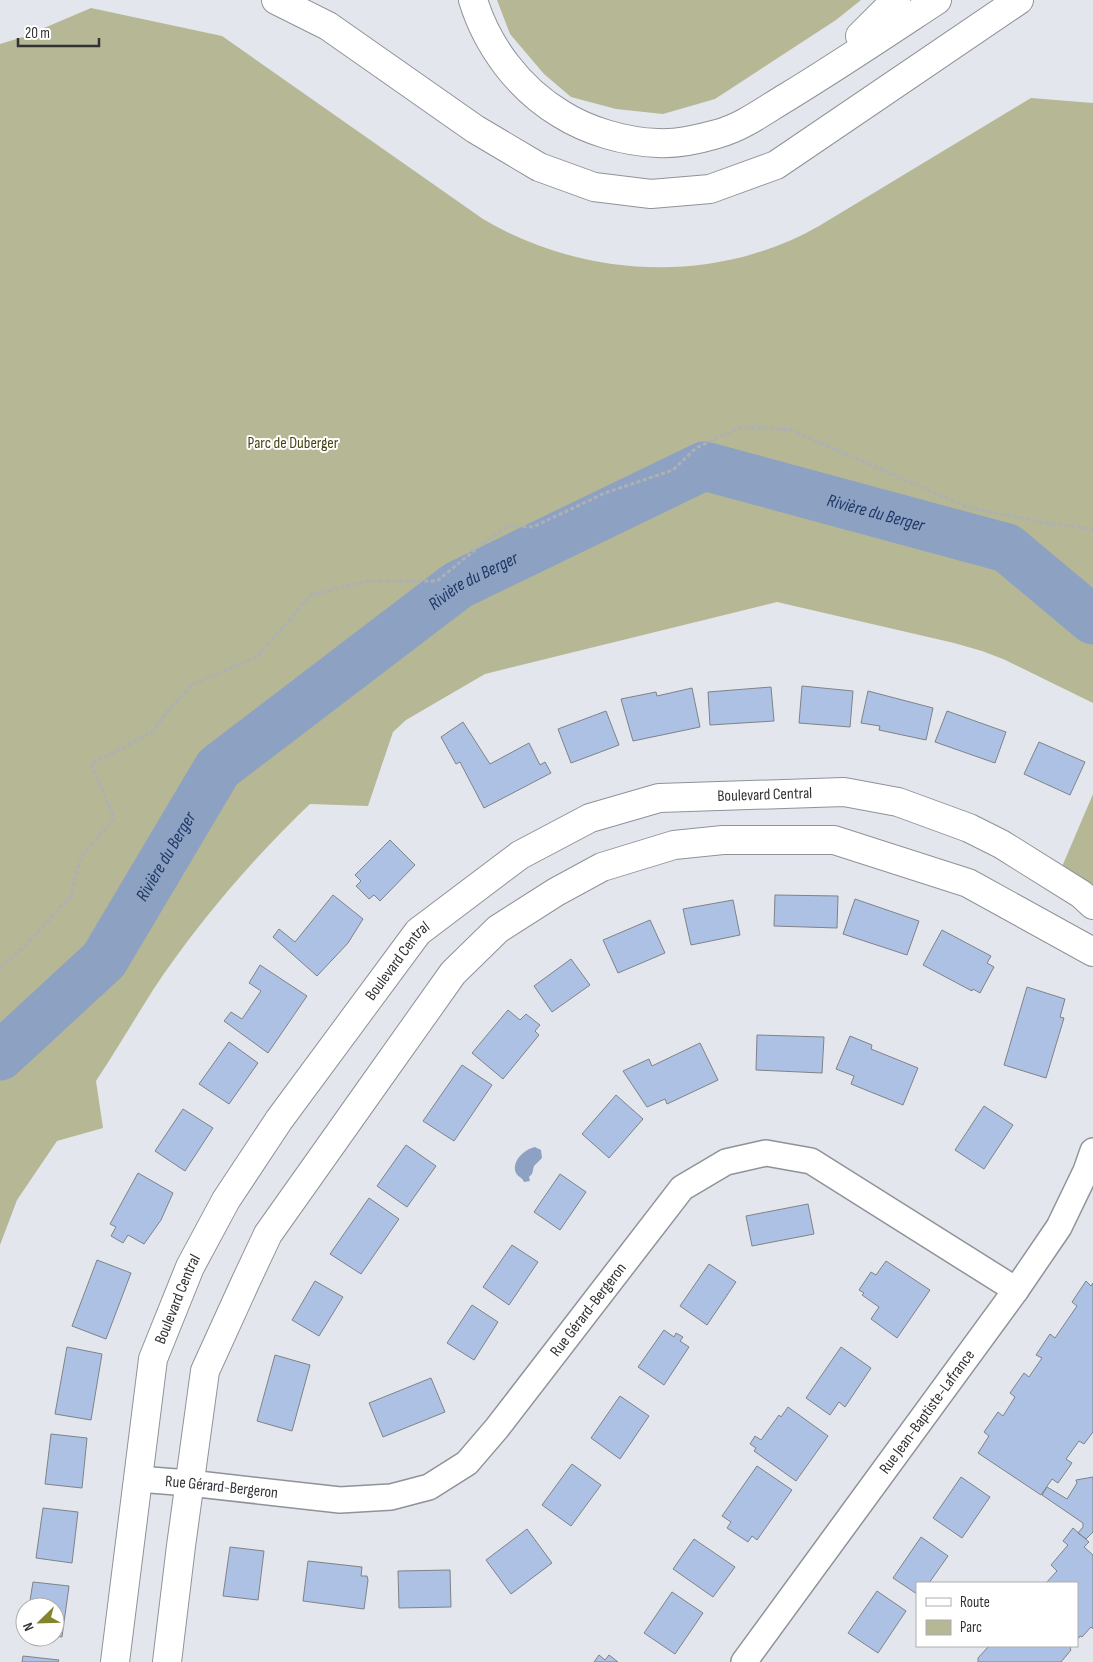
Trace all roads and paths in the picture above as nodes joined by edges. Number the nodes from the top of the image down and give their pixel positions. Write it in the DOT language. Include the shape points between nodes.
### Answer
graph roads {
  1 [pos="276,0"];
  2 [pos="473,0"];
  3 [pos="896,0"];
  4 [pos="937,0"];
  5 [pos="1019,0"];
  6 [pos="816,79"];
  7 [pos="1093,529"];
  8 [pos="1093,905"];
  9 [pos="1093,952"];
  10 [pos="0,968"];
  11 [pos="1093,1151"];
  12 [pos="1016,1290"];
  13 [pos="138,1479"];
  14 [pos="189,1483"];
  15 [pos="115,1662"];
  16 [pos="168,1662"];
  17 [pos="744,1662"];
  1 -- 5 [label="main road" via="328,26 475,129 539,167 594,187 650,194 710,189 776,164"];
  2 -- 6 [label="main road" via="483,29 522,83 549,108 580,125 616,137 658,144 719,134 743,124"];
  3 -- 6 [label="main road"];
  4 -- 6 [label="main road"];
  7 -- 10 [label="path" via="967,507 791,430 741,427 696,448 673,470 605,494 533,527 508,526 437,581 367,581 311,595 257,656 193,684 151,733 92,764 114,818 81,858 70,897"];
  8 -- 13 [label="main road, Boulevard Central" via="1081,894 1001,844 969,828 898,802 844,792 658,798 590,818 520,855 418,932 279,1120 226,1200 190,1267 152,1359"];
  9 -- 14 [label="main road" via="968,883 834,840 723,840 674,845 602,867 556,892 498,929 454,973 268,1234 205,1371"];
  11 -- 12 [label="street, Rue Jean-Baptiste-Lafrance" via="1059,1227"];
  12 -- 14 [label="street, Rue Gérard-Bergeron" via="812,1161 766,1153 726,1162 682,1188 497,1428 467,1463 429,1487 391,1497 340,1500"];
  12 -- 17 [label="street, Rue Jean-Baptiste-Lafrance"];
  13 -- 14 [label="street, Rue Gérard-Bergeron"];
  13 -- 15 [label="main road, Boulevard Central"];
  14 -- 16 [label="main road"];
}
